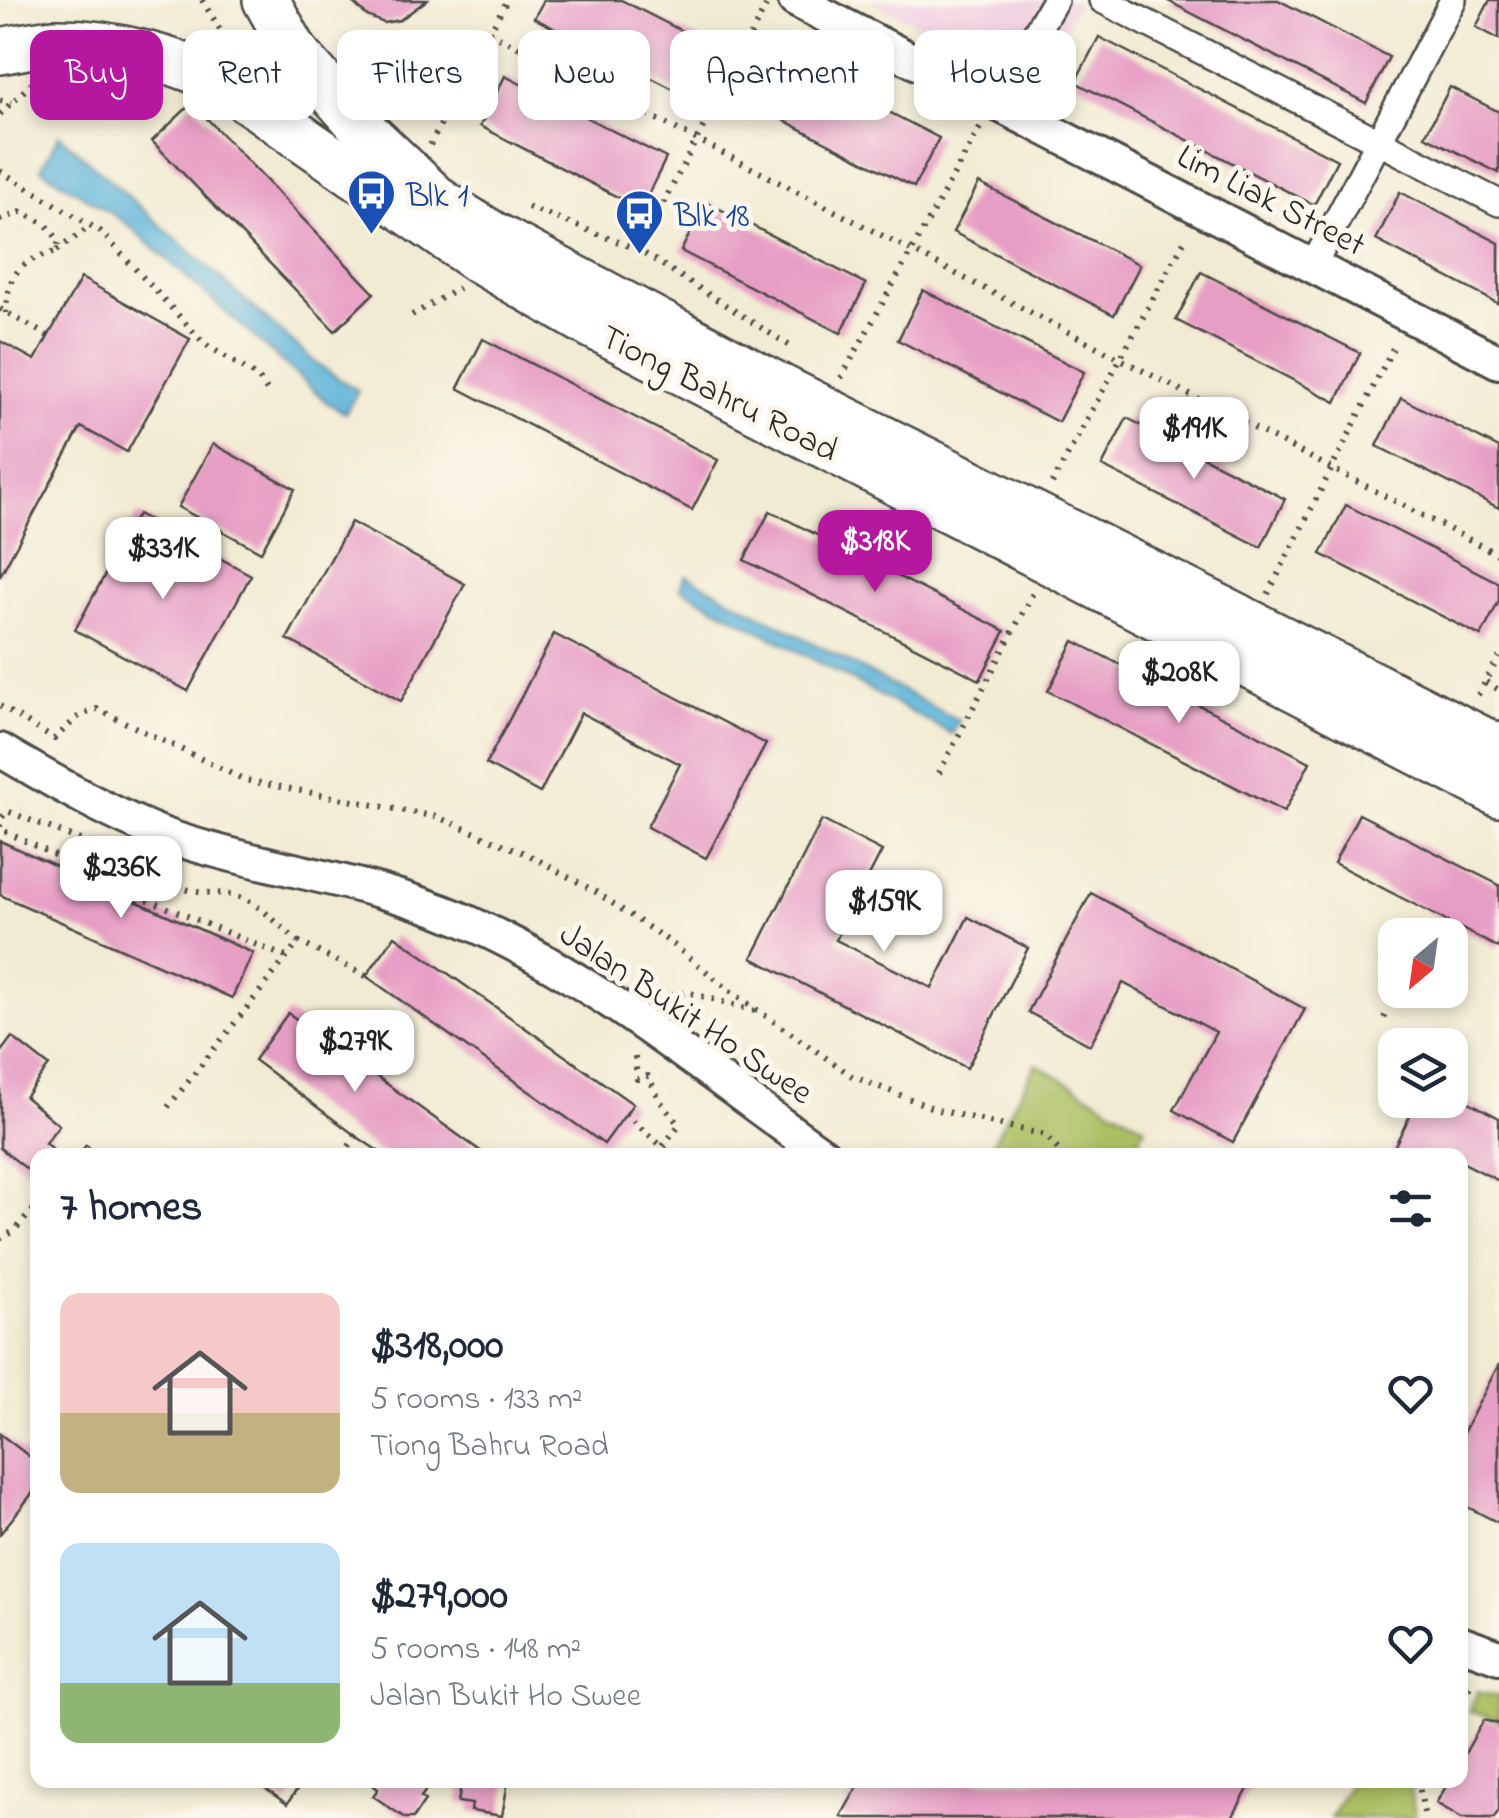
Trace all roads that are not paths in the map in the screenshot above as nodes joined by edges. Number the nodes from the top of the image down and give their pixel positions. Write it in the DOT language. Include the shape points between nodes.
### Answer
graph roads {
  1 [pos="266,0"];
  2 [pos="795,0"];
  3 [pos="1055,0"];
  4 [pos="1102,0"];
  5 [pos="1453,0"];
  6 [pos="1037,30"];
  7 [pos="0,51"];
  8 [pos="914,62"];
  9 [pos="1026,120"];
  10 [pos="1380,142"];
  11 [pos="1499,202"];
  12 [pos="1314,264"];
  13 [pos="1499,362"];
  14 [pos="1499,748"];
  15 [pos="0,750"];
  16 [pos="1499,794"];
  17 [pos="813,1148"];
  18 [pos="1468,1646"];
  19 [pos="1499,1657"];
  1 -- 14 [label="main road, Tiong Bahru Road" via="295,52 439,202 543,261 841,391 1048,493 1252,624"];
  2 -- 8 [label="street, Lim Liak Street"];
  3 -- 6 [label="street"];
  4 -- 10 [label="street"];
  5 -- 10 [label="street"];
  7 -- 16 [label="main road, Tiong Bahru Road" via="55,42 122,49 202,71 478,260 586,322"];
  9 -- 12 [label="street, Lim Liak Street"];
  10 -- 11 [label="street"];
  10 -- 12 [label="street"];
  12 -- 13 [label="street, Lim Liak Street"];
  15 -- 17 [label="street, Jalan Bukit Ho Swee" via="173,838 377,889 516,944"];
  18 -- 19 [label="street"];
}
